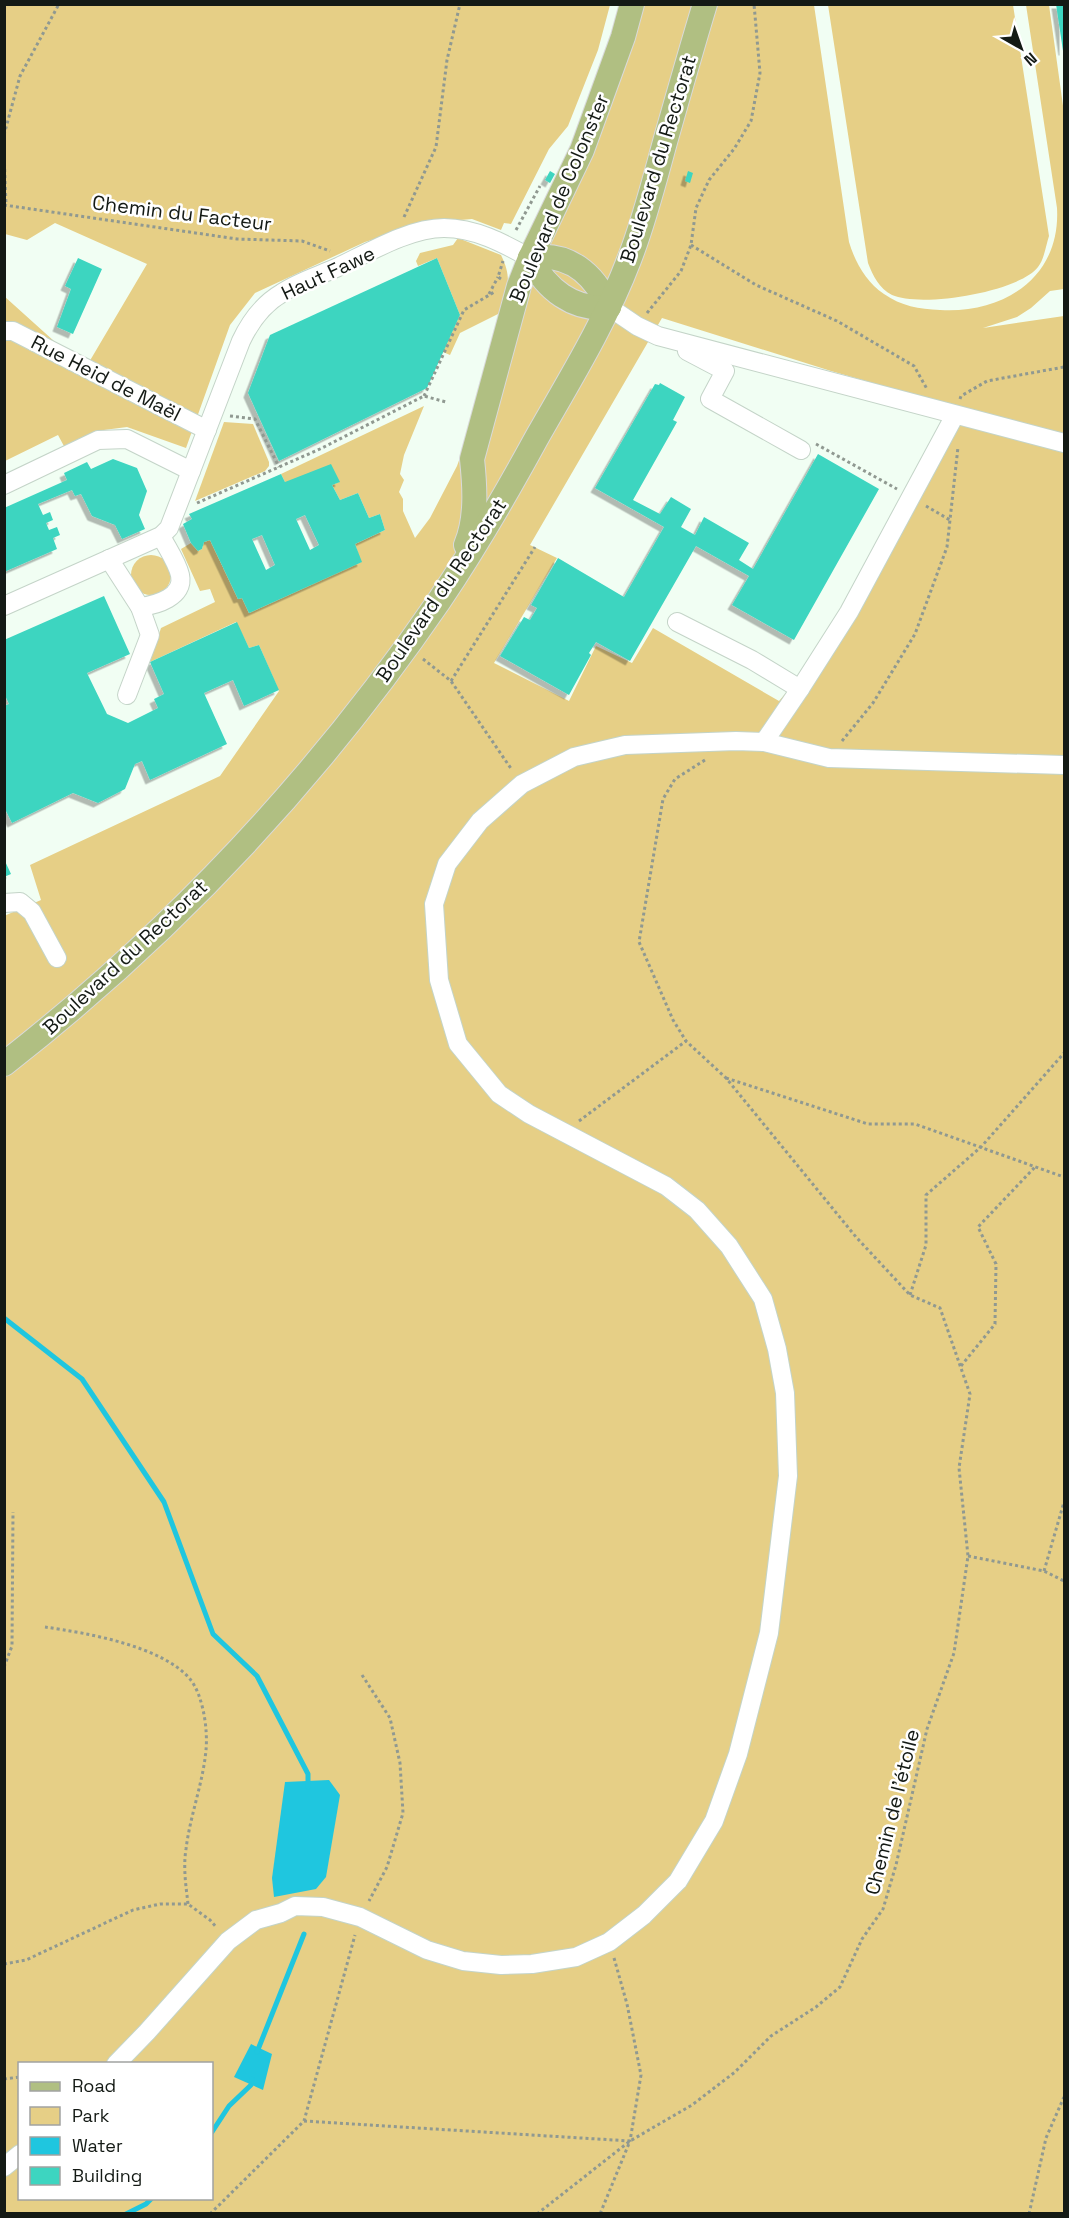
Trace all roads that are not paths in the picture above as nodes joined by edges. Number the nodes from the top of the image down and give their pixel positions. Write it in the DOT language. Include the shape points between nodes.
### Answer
graph roads {
  1 [pos="632,4"];
  2 [pos="705,4"];
  3 [pos="530,258"];
  4 [pos="609,307"];
  5 [pos="4,331"];
  6 [pos="658,336"];
  7 [pos="946,412"];
  8 [pos="210,422"];
  9 [pos="1065,443"];
  10 [pos="801,450"];
  11 [pos="192,471"];
  12 [pos="4,485"];
  13 [pos="161,536"];
  14 [pos="109,559"];
  15 [pos="440,599"];
  16 [pos="4,606"];
  17 [pos="140,607"];
  18 [pos="677,622"];
  19 [pos="800,688"];
  20 [pos="127,695"];
  21 [pos="764,742"];
  22 [pos="1065,765"];
  23 [pos="4,903"];
  24 [pos="57,958"];
  25 [pos="4,1064"];
  26 [pos="118,2062"];
  27 [pos="18,2156"];
  28 [pos="4,2167"];
  1 -- 3 [label="main road, Boulevard de Colonster" via="586,141"];
  2 -- 4 [label="main road, Boulevard du Rectorat" via="647,209"];
  3 -- 4 [label="main road" via="556,293 588,308"];
  3 -- 4 [label="main road" via="549,255 578,267 596,283"];
  3 -- 8 [label="street, Haut Fawe" via="480,234 430,229 282,293 250,324"];
  3 -- 15 [label="main road, Boulevard de Colonster" via="472,459 470,535"];
  4 -- 6 [label="street"];
  4 -- 15 [label="main road, Boulevard du Rectorat" via="499,506"];
  5 -- 8 [label="street, Rue Heid de Maël" via="13,331"];
  6 -- 7 [label="street"];
  6 -- 10 [label="street" via="725,371 710,399"];
  7 -- 9 [label="street"];
  7 -- 19 [label="street" via="912,498 849,612"];
  8 -- 11 [label="street, Haut Fawe"];
  11 -- 12 [label="street" via="127,439 98,440"];
  11 -- 13 [label="street, Haut Fawe" via="169,528"];
  13 -- 14 [label="street"];
  13 -- 17 [label="street" via="181,577 178,589 167,599"];
  14 -- 16 [label="street"];
  14 -- 17 [label="street"];
  15 -- 25 [label="main road, Boulevard du Rectorat" via="364,703 271,815 144,945"];
  17 -- 20 [label="street" via="150,635"];
  18 -- 19 [label="street"];
  19 -- 21 [label="street"];
  21 -- 22 [label="street" via="829,758"];
  21 -- 26 [label="street" via="625,745 574,757 522,784 480,821 447,864 434,904 439,980 458,1044 492,1086 519,1107 666,1186 697,1210 729,1246 763,1299 785,1393 788,1476 769,1633 738,1754 714,1821 678,1881 645,1915 609,1942 576,1957 532,1964 463,1961 427,1950 360,1917 323,1907 295,1906 256,1920 228,1941"];
  23 -- 24 [label="street" via="20,902 33,912"];
  27 -- 28 [label="street"];
}
